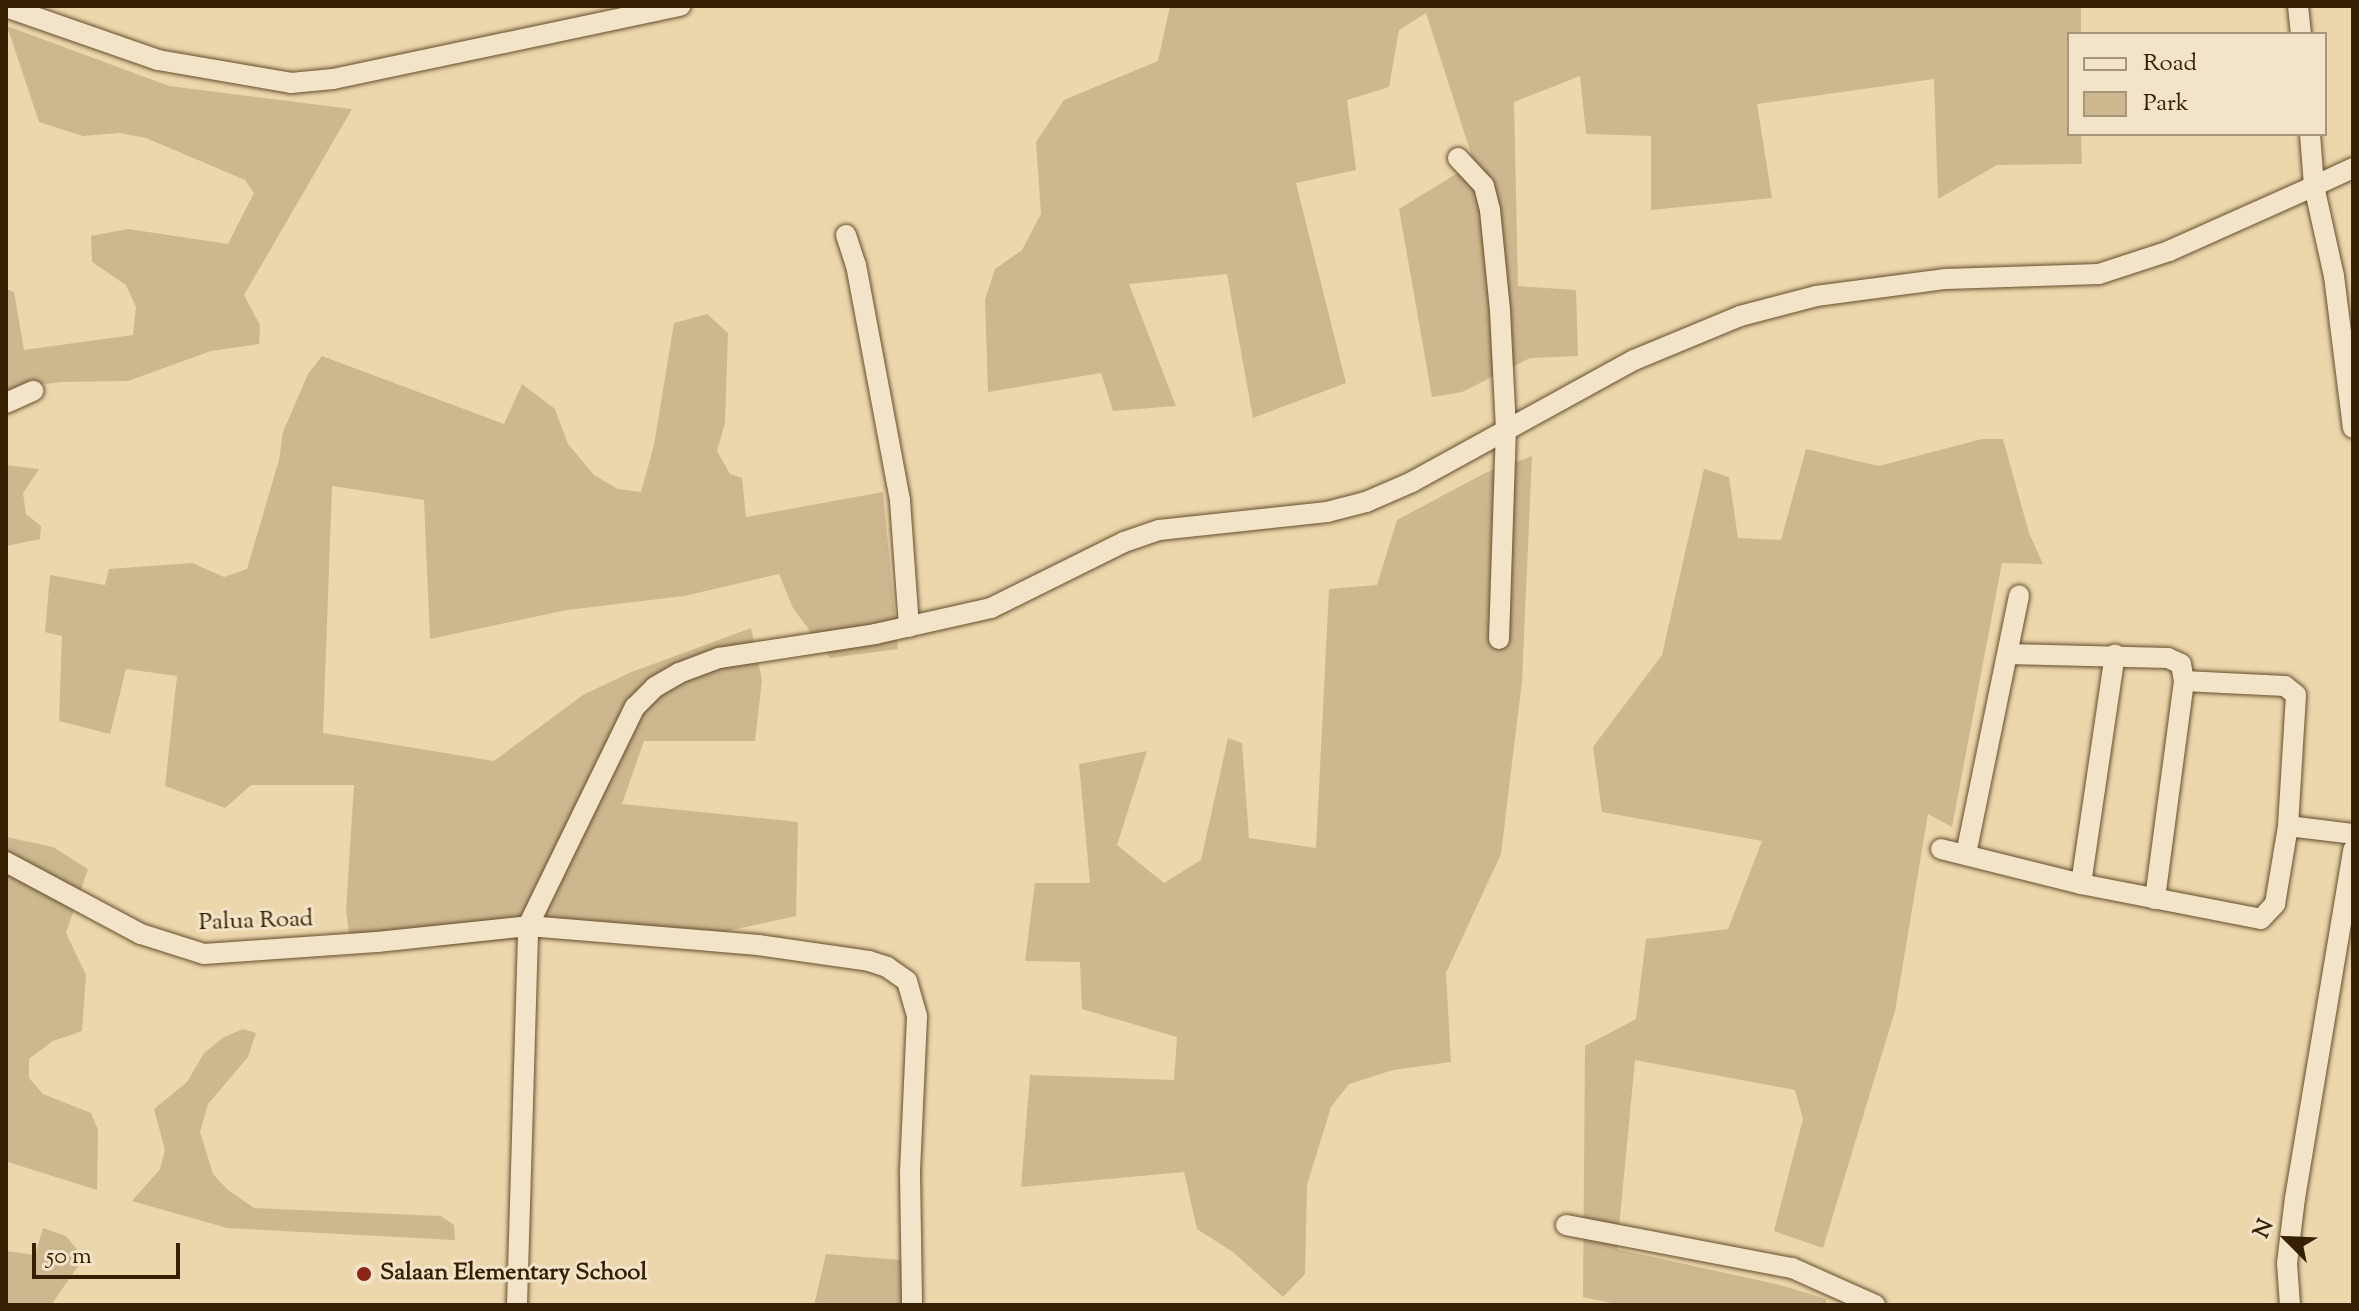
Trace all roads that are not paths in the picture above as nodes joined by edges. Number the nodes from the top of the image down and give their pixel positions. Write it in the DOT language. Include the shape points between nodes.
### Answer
graph roads {
  1 [pos="680,6"];
  2 [pos="2298,6"];
  3 [pos="6,7"];
  4 [pos="2301,32"];
  5 [pos="2310,136"];
  6 [pos="1458,158"];
  7 [pos="2353,168"];
  8 [pos="2314,186"];
  9 [pos="846,235"];
  10 [pos="33,391"];
  11 [pos="6,403"];
  12 [pos="1506,428"];
  13 [pos="2353,428"];
  14 [pos="2019,595"];
  15 [pos="909,627"];
  16 [pos="1499,639"];
  17 [pos="2008,654"];
  18 [pos="2115,655"];
  19 [pos="2184,681"];
  20 [pos="2288,826"];
  21 [pos="2353,834"];
  22 [pos="1941,849"];
  23 [pos="2353,850"];
  24 [pos="1966,854"];
  25 [pos="6,862"];
  26 [pos="2081,884"];
  27 [pos="2155,899"];
  28 [pos="528,926"];
  29 [pos="1566,1225"];
  30 [pos="517,1305"];
  31 [pos="912,1305"];
  32 [pos="1875,1305"];
  33 [pos="2290,1305"];
  1 -- 3 [label="street" via="333,79 291,83 158,60"];
  2 -- 4 [label="street"];
  5 -- 8 [label="street"];
  6 -- 12 [label="street" via="1479,178 1490,210"];
  7 -- 8 [label="street"];
  8 -- 12 [label="street" via="2169,251 2099,274 1946,279 1816,296 1740,316 1634,360"];
  8 -- 13 [label="street" via="2334,276"];
  9 -- 15 [label="street" via="900,501"];
  10 -- 11 [label="street"];
  12 -- 15 [label="street" via="1366,502 1327,512 1159,530 991,608"];
  12 -- 16 [label="street"];
  14 -- 17 [label="street"];
  15 -- 28 [label="street" via="719,658 655,687 635,707"];
  17 -- 18 [label="street"];
  17 -- 24 [label="street"];
  18 -- 19 [label="street" via="2175,660"];
  18 -- 26 [label="street"];
  19 -- 20 [label="street" via="2285,686 2296,695"];
  19 -- 27 [label="street"];
  20 -- 21 [label="street"];
  20 -- 27 [label="street" via="2275,904 2261,919"];
  22 -- 24 [label="street"];
  23 -- 33 [label="street" via="2295,1198 2287,1263"];
  24 -- 26 [label="street"];
  25 -- 28 [label="street, Palua Road" via="141,934 204,954"];
  26 -- 27 [label="street"];
  28 -- 30 [label="street"];
  28 -- 31 [label="street, Palua Road" via="758,945 869,961 899,973 912,993 917,1017 910,1173"];
  29 -- 32 [label="street" via="1792,1268"];
}
